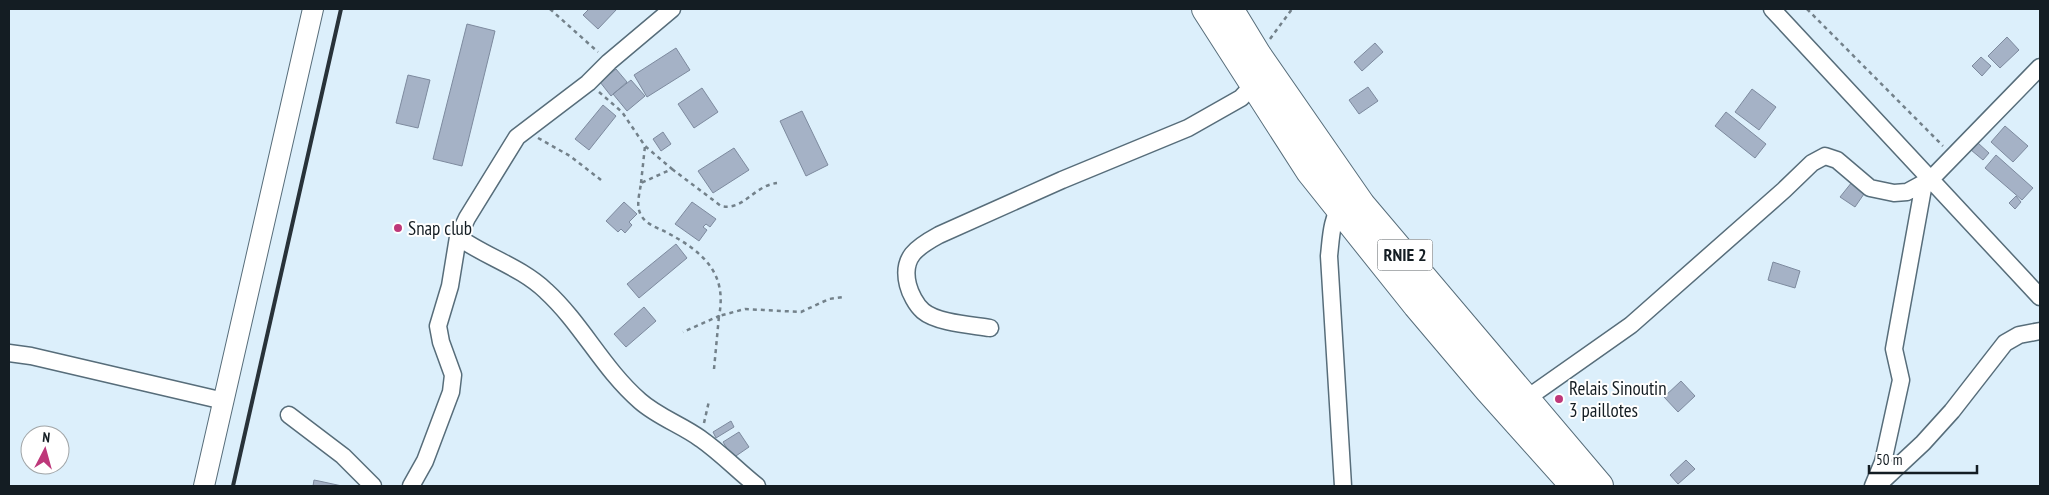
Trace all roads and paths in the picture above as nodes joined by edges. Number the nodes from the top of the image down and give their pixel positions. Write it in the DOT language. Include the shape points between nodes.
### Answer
graph roads {
  1 [pos="313,9"];
  2 [pos="550,9"];
  3 [pos="672,9"];
  4 [pos="1206,9"];
  5 [pos="1229,9"];
  6 [pos="1292,9"];
  7 [pos="1772,9"];
  8 [pos="1807,9"];
  9 [pos="1257,55"];
  10 [pos="609,62"];
  11 [pos="2040,67"];
  12 [pos="588,83"];
  13 [pos="1254,84"];
  14 [pos="528,129"];
  15 [pos="645,146"];
  16 [pos="1953,156"];
  17 [pos="672,169"];
  18 [pos="601,180"];
  19 [pos="1927,181"];
  20 [pos="640,183"];
  21 [pos="777,183"];
  22 [pos="1346,202"];
  23 [pos="458,237"];
  24 [pos="844,297"];
  25 [pos="2040,297"];
  26 [pos="719,316"];
  27 [pos="990,328"];
  28 [pos="2040,331"];
  29 [pos="683,332"];
  30 [pos="9,353"];
  31 [pos="714,369"];
  32 [pos="1526,399"];
  33 [pos="224,401"];
  34 [pos="709,402"];
  35 [pos="289,416"];
  36 [pos="701,439"];
  37 [pos="204,486"];
  38 [pos="373,486"];
  39 [pos="411,486"];
  40 [pos="757,486"];
  41 [pos="1343,486"];
  42 [pos="1575,486"];
  43 [pos="1599,486"];
  44 [pos="1873,486"];
  45 [pos="1878,486"];
  1 -- 33 [label="street"];
  2 -- 10 [label="path"];
  3 -- 10 [label="street"];
  4 -- 13 [label="highway, RNIE 2"];
  5 -- 9 [label="highway, RNIE 2"];
  6 -- 9 [label="path"];
  7 -- 19 [label="street"];
  8 -- 16 [label="path"];
  9 -- 22 [label="highway, RNIE 2"];
  10 -- 12 [label="street"];
  11 -- 16 [label="street"];
  12 -- 14 [label="street"];
  12 -- 15 [label="path" via="622,112"];
  13 -- 22 [label="highway, RNIE 2" via="1310,171"];
  13 -- 27 [label="street" via="1241,98 1188,128 974,219 924,243 913,252 906,274 910,293 923,311 948,321"];
  14 -- 18 [label="path"];
  14 -- 23 [label="street" via="517,137 505,154"];
  15 -- 17 [label="path"];
  15 -- 20 [label="path"];
  16 -- 19 [label="street"];
  17 -- 20 [label="path"];
  17 -- 21 [label="path" via="720,206 729,208 738,206 756,190"];
  19 -- 25 [label="street"];
  19 -- 32 [label="street" via="1907,192 1894,193 1870,188 1837,160 1825,156 1812,163 1631,326"];
  19 -- 44 [label="street" via="1894,349 1901,380 1883,462"];
  20 -- 26 [label="path" via="638,206 645,221 689,244 711,268 721,287"];
  22 -- 32 [label="highway, RNIE 2"];
  22 -- 41 [label="street" via="1334,222 1329,256"];
  22 -- 42 [label="highway, RNIE 2" via="1484,384"];
  23 -- 36 [label="street" via="545,289 565,309 612,374 641,402"];
  23 -- 39 [label="street" via="450,286 438,326 440,342 453,375 451,392 425,461"];
  24 -- 26 [label="path" via="829,299 801,312 745,309"];
  26 -- 29 [label="path"];
  26 -- 31 [label="path"];
  28 -- 45 [label="street" via="2019,335 2005,343 1946,418"];
  30 -- 33 [label="street"];
  32 -- 43 [label="highway, RNIE 2"];
  33 -- 37 [label="street"];
  34 -- 36 [label="path"];
  35 -- 38 [label="street" via="343,456"];
  36 -- 40 [label="street"];
}
